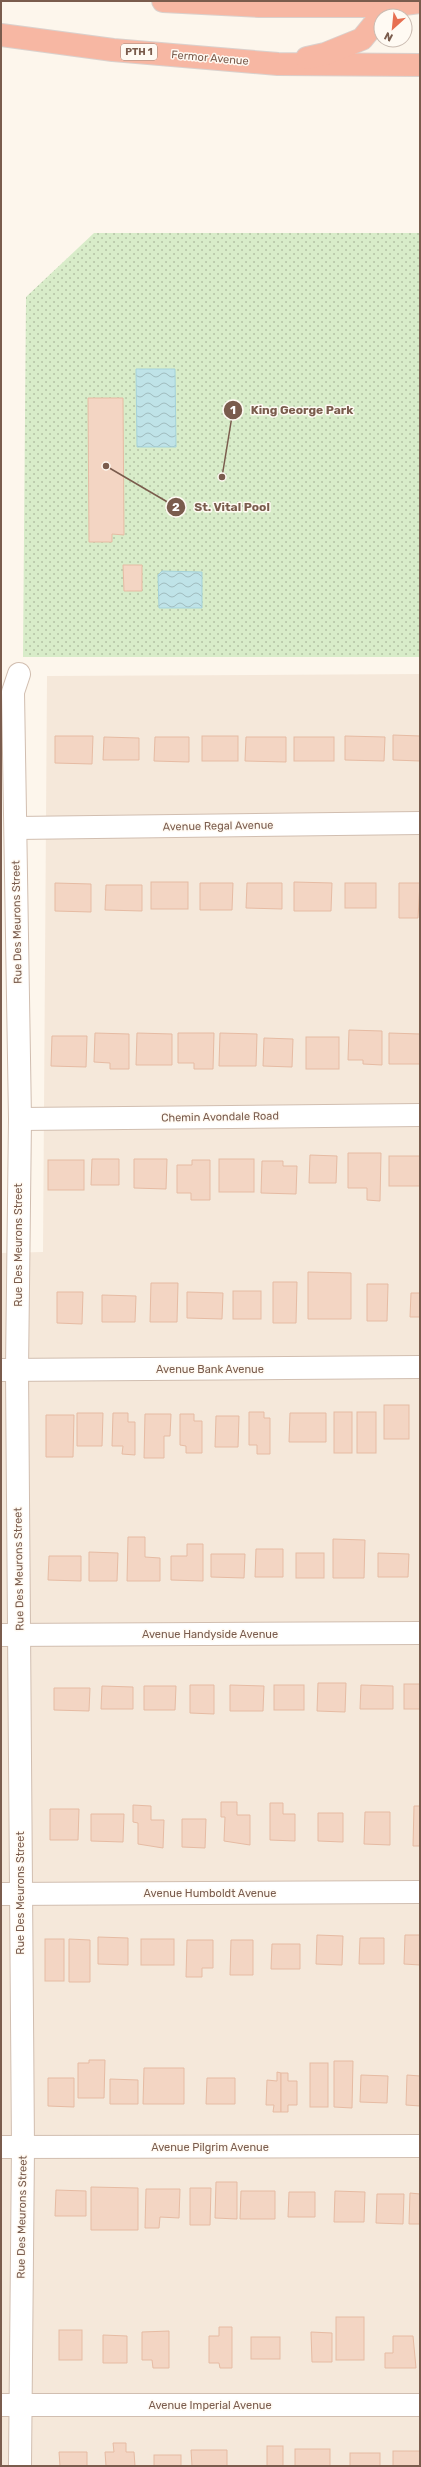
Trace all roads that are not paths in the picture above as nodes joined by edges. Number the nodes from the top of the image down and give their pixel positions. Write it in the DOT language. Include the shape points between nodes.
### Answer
graph roads {
  1 [pos="163,1"];
  2 [pos="420,2"];
  3 [pos="264,3"];
  4 [pos="390,3"];
  5 [pos="1,35"];
  6 [pos="278,64"];
  7 [pos="420,65"];
  8 [pos="19,674"];
  9 [pos="420,823"];
  10 [pos="16,828"];
  11 [pos="420,1115"];
  12 [pos="20,1119"];
  13 [pos="420,1367"];
  14 [pos="9,1370"];
  15 [pos="420,1633"];
  16 [pos="10,1635"];
  17 [pos="420,1892"];
  18 [pos="10,1894"];
  19 [pos="420,2146"];
  20 [pos="1,2147"];
  21 [pos="23,2147"];
  22 [pos="10,2405"];
  23 [pos="420,2405"];
  24 [pos="20,2466"];
  1 -- 3 [label="highway"];
  2 -- 4 [label="highway"];
  3 -- 4 [label="highway"];
  4 -- 6 [label="highway" via="362,39 325,54"];
  5 -- 6 [label="highway, Fermor Avenue / PTH 1" via="113,50"];
  6 -- 7 [label="highway, Fermor Avenue / PTH 1"];
  8 -- 10 [label="street, Rue Des Meurons Street" via="13,692"];
  9 -- 10 [label="street, Avenue Regal Avenue"];
  10 -- 12 [label="street, Rue Des Meurons Street"];
  11 -- 12 [label="street, Chemin Avondale Road"];
  12 -- 14 [label="street, Rue Des Meurons Street"];
  13 -- 14 [label="street, Avenue Bank Avenue"];
  14 -- 16 [label="street, Rue Des Meurons Street"];
  15 -- 16 [label="street, Avenue Handyside Avenue"];
  16 -- 18 [label="street, Rue Des Meurons Street"];
  17 -- 18 [label="street, Avenue Humboldt Avenue"];
  18 -- 21 [label="street, Rue Des Meurons Street"];
  19 -- 21 [label="street, Avenue Pilgrim Avenue"];
  20 -- 21 [label="street, Avenue Pilgrim Avenue"];
  21 -- 22 [label="street, Rue Des Meurons Street"];
  22 -- 23 [label="street, Avenue Imperial Avenue"];
  22 -- 24 [label="street, Rue Des Meurons Street"];
}
